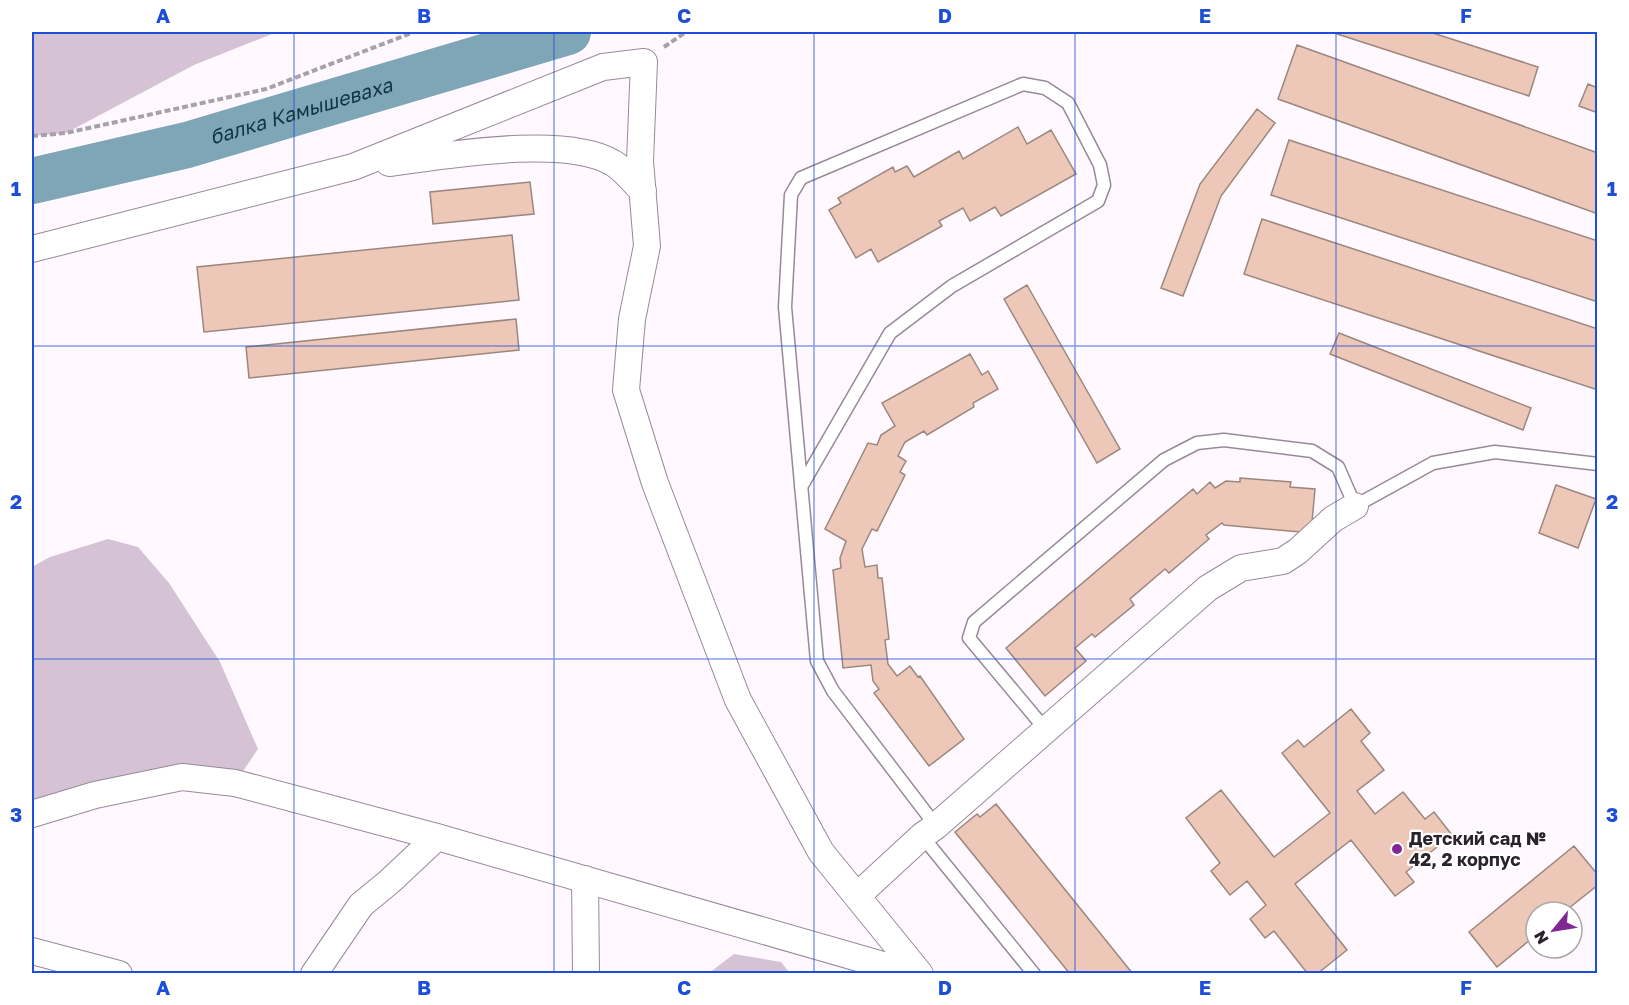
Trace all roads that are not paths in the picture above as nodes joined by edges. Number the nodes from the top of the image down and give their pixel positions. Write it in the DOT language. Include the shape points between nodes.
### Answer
graph roads {
  1 [pos="353,167"];
  2 [pos="643,191"];
  3 [pos="32,249"];
  4 [pos="1598,464"];
  5 [pos="801,487"];
  6 [pos="1355,507"];
  7 [pos="1046,730"];
  8 [pos="32,814"];
  9 [pos="929,831"];
  10 [pos="437,837"];
  11 [pos="585,879"];
  12 [pos="857,896"];
  13 [pos="32,951"];
  14 [pos="119,974"];
  15 [pos="314,974"];
  16 [pos="586,974"];
  17 [pos="914,974"];
  18 [pos="920,974"];
  19 [pos="1034,974"];
  1 -- 2 [label="street" via="509,148 580,151 612,162"];
  1 -- 2 [label="street" via="603,67 644,62 640,161"];
  1 -- 3 [label="street"];
  2 -- 12 [label="street" via="647,246 632,319 626,390 655,483 738,700 821,852"];
  4 -- 6 [label="lane" via="1495,452 1433,463"];
  5 -- 5 [label="lane" via="785,307 791,195 801,178 1023,84 1045,88 1068,103 1100,165 1104,184 1098,201 952,286 890,333"];
  5 -- 9 [label="lane" via="817,661 833,691"];
  6 -- 7 [label="street" via="1333,519 1283,561 1241,568 1208,588"];
  6 -- 7 [label="lane" via="1338,467 1312,451 1224,440 1197,443 1164,460 974,622 969,638"];
  7 -- 9 [label="street"];
  8 -- 10 [label="street" via="95,795 182,777 235,783"];
  9 -- 12 [label="street"];
  9 -- 19 [label="lane"];
  10 -- 11 [label="street"];
  10 -- 15 [label="street" via="361,905"];
  11 -- 16 [label="street"];
  11 -- 17 [label="street"];
  12 -- 18 [label="street"];
  13 -- 14 [label="street"];
}
